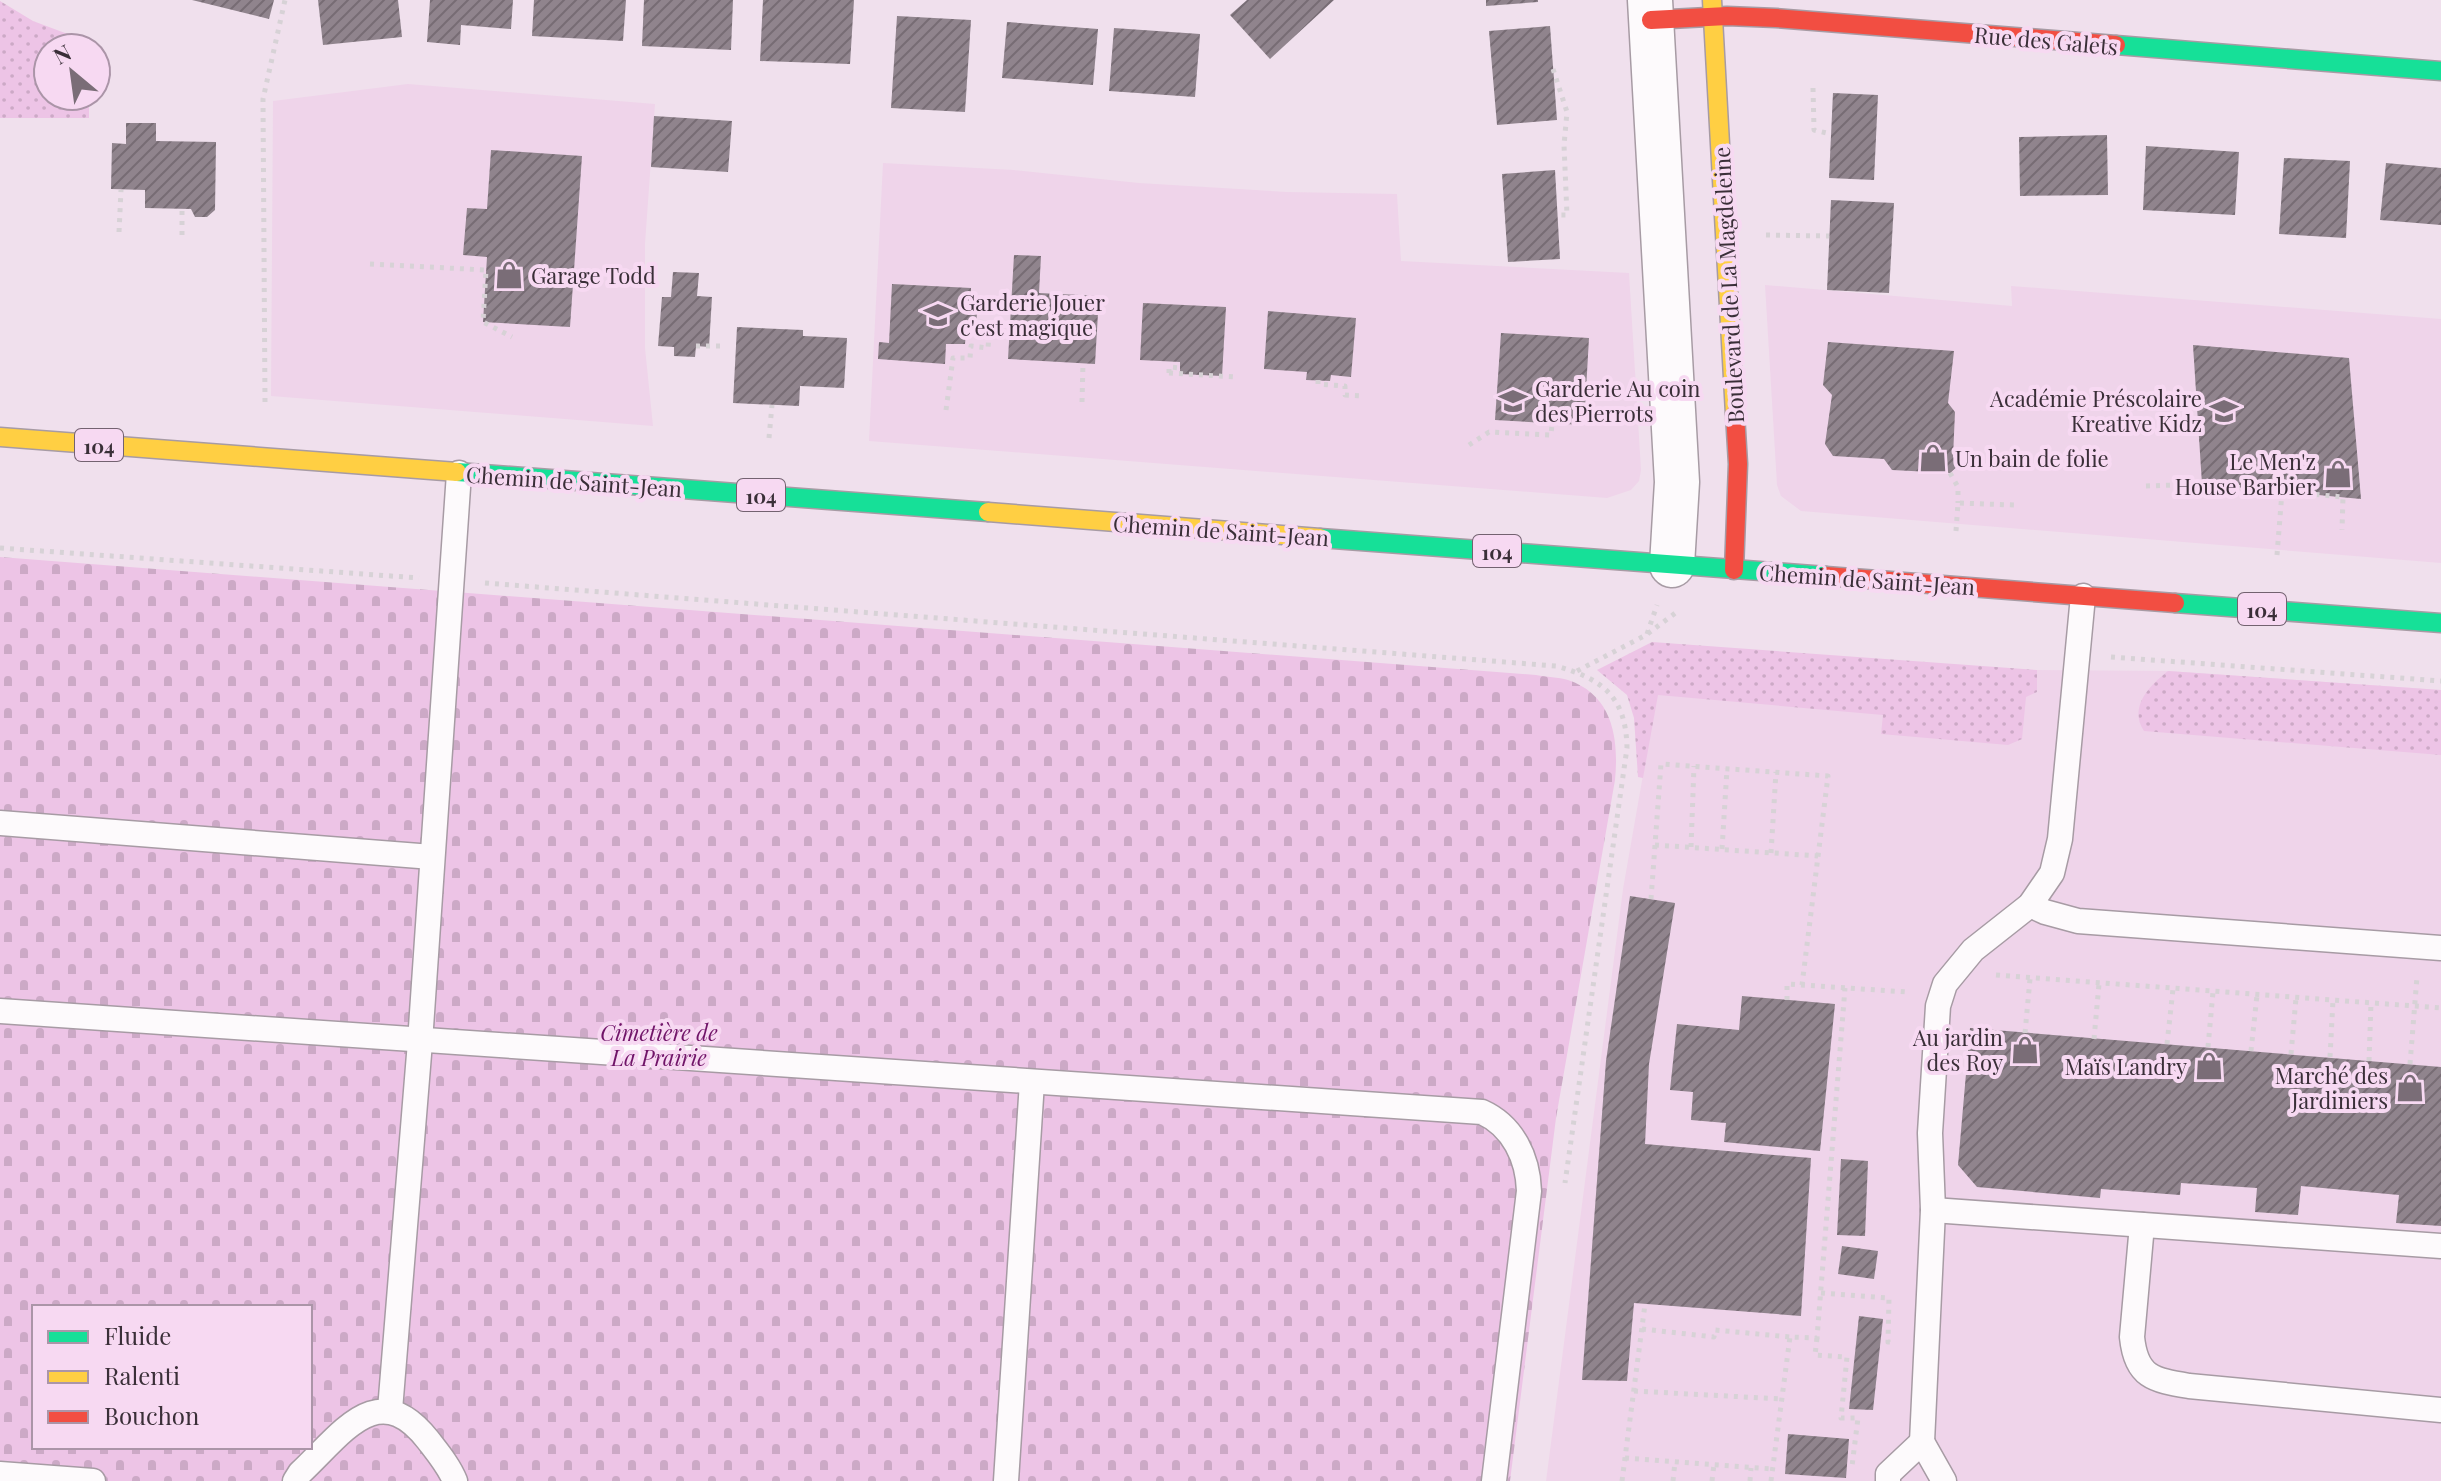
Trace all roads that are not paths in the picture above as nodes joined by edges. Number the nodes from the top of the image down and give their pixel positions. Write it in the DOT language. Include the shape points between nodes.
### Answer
graph roads {
  1 [pos="1712,8"];
  2 [pos="1650,10"];
  3 [pos="2441,71"];
  4 [pos="0,437"];
  5 [pos="459,473"];
  6 [pos="1672,565"];
  7 [pos="1734,570"];
  8 [pos="2083,596"];
  9 [pos="2441,623"];
  10 [pos="0,823"];
  11 [pos="432,857"];
  12 [pos="2030,905"];
  13 [pos="2431,947"];
  14 [pos="0,1011"];
  15 [pos="420,1042"];
  16 [pos="1032,1082"];
  17 [pos="1933,1210"];
  18 [pos="2142,1225"];
  19 [pos="2441,1246"];
  20 [pos="390,1410"];
  21 [pos="2441,1410"];
  22 [pos="1922,1442"];
  23 [pos="0,1474"];
  24 [pos="93,1481"];
  25 [pos="295,1481"];
  26 [pos="455,1481"];
  27 [pos="1006,1481"];
  28 [pos="1494,1481"];
  29 [pos="1888,1481"];
  30 [pos="1944,1481"];
  1 -- 2 [label="main road, Rue des Galets"];
  1 -- 3 [label="main road, Rue des Galets" via="1776,18"];
  1 -- 7 [label="main road, Boulevard de La Magdeleine" via="1738,464"];
  2 -- 6 [label="street" via="1677,482"];
  4 -- 5 [label="main road, Chemin de Saint-Jean / 104"];
  5 -- 6 [label="main road, Chemin de Saint-Jean / 104"];
  5 -- 11 [label="lane"];
  6 -- 7 [label="main road, Chemin de Saint-Jean / 104"];
  7 -- 8 [label="main road, Chemin de Saint-Jean / 104"];
  8 -- 9 [label="main road, Chemin de Saint-Jean / 104"];
  8 -- 12 [label="lane" via="2060,839 2052,873"];
  10 -- 11 [label="lane"];
  11 -- 15 [label="lane"];
  12 -- 13 [label="lane" via="2078,921"];
  12 -- 17 [label="lane" via="1973,950 1945,984 1938,1006 1930,1133"];
  14 -- 15 [label="lane"];
  15 -- 16 [label="lane"];
  15 -- 20 [label="lane"];
  16 -- 27 [label="lane"];
  16 -- 28 [label="lane" via="1469,1109 1497,1119 1522,1155 1529,1191"];
  17 -- 18 [label="lane"];
  17 -- 22 [label="lane"];
  18 -- 19 [label="lane"];
  18 -- 21 [label="lane" via="2132,1337 2134,1355 2149,1375 2189,1386"];
  20 -- 25 [label="lane" via="362,1416"];
  20 -- 26 [label="lane" via="416,1425"];
  22 -- 29 [label="lane" via="1888,1474"];
  22 -- 30 [label="lane"];
  23 -- 24 [label="lane"];
}
